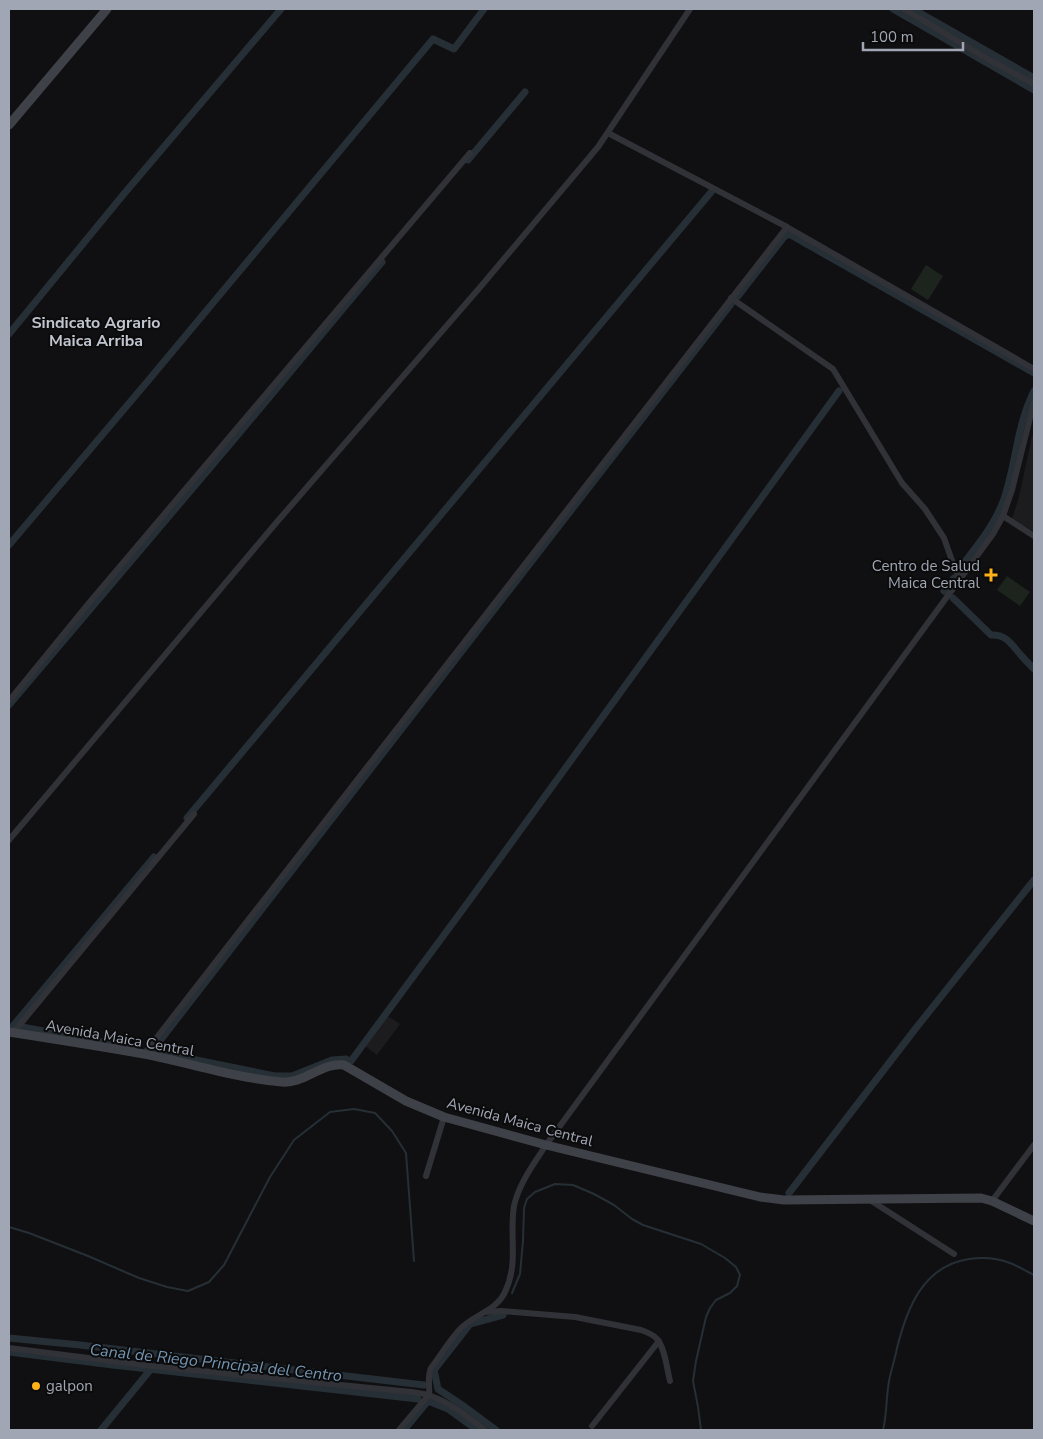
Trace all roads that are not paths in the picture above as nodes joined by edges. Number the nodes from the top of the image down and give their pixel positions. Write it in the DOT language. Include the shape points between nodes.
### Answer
graph roads {
  1 [pos="107,9"];
  2 [pos="690,9"];
  3 [pos="904,9"];
  4 [pos="1034,84"];
  5 [pos="9,125"];
  6 [pos="608,133"];
  7 [pos="470,153"];
  8 [pos="787,227"];
  9 [pos="731,298"];
  10 [pos="1034,369"];
  11 [pos="1034,402"];
  12 [pos="1003,516"];
  13 [pos="1034,536"];
  14 [pos="960,579"];
  15 [pos="9,701"];
  16 [pos="194,814"];
  17 [pos="9,840"];
  18 [pos="11,1032"];
  19 [pos="144,1054"];
  20 [pos="444,1117"];
  21 [pos="546,1145"];
  22 [pos="1034,1145"];
  23 [pos="426,1176"];
  24 [pos="870,1200"];
  25 [pos="992,1201"];
  26 [pos="1034,1221"];
  27 [pos="954,1254"];
  28 [pos="483,1312"];
  29 [pos="659,1342"];
  30 [pos="9,1348"];
  31 [pos="670,1381"];
  32 [pos="429,1395"];
  33 [pos="592,1426"];
  34 [pos="399,1430"];
  35 [pos="485,1430"];
  1 -- 5 [label="street"];
  2 -- 6 [label="street"];
  3 -- 4 [label="street"];
  6 -- 8 [label="street"];
  6 -- 17 [label="street" via="482,286"];
  7 -- 15 [label="street"];
  8 -- 9 [label="street"];
  8 -- 10 [label="street"];
  9 -- 14 [label="street" via="833,369 902,483 944,538"];
  9 -- 19 [label="street"];
  11 -- 12 [label="street"];
  12 -- 13 [label="street"];
  12 -- 14 [label="street"];
  14 -- 21 [label="street"];
  16 -- 18 [label="street"];
  18 -- 19 [label="street, Avenida Maica Central"];
  19 -- 20 [label="street, Avenida Maica Central" via="282,1082 291,1082 329,1066 344,1065 406,1101"];
  20 -- 21 [label="street, Avenida Maica Central"];
  20 -- 23 [label="street"];
  21 -- 24 [label="street, Avenida Maica Central" via="774,1200"];
  21 -- 28 [label="street" via="520,1186 515,1204 514,1254 508,1285 498,1303"];
  22 -- 25 [label="street"];
  24 -- 25 [label="street, Avenida Maica Central" via="970,1198"];
  24 -- 27 [label="street"];
  25 -- 26 [label="street, Avenida Maica Central"];
  28 -- 29 [label="street" via="548,1314 594,1320 642,1330"];
  28 -- 32 [label="street" via="460,1329 431,1368 428,1374"];
  29 -- 31 [label="street"];
  29 -- 33 [label="street"];
  30 -- 32 [label="street"];
  32 -- 34 [label="street"];
  32 -- 35 [label="street" via="458,1410"];
}
